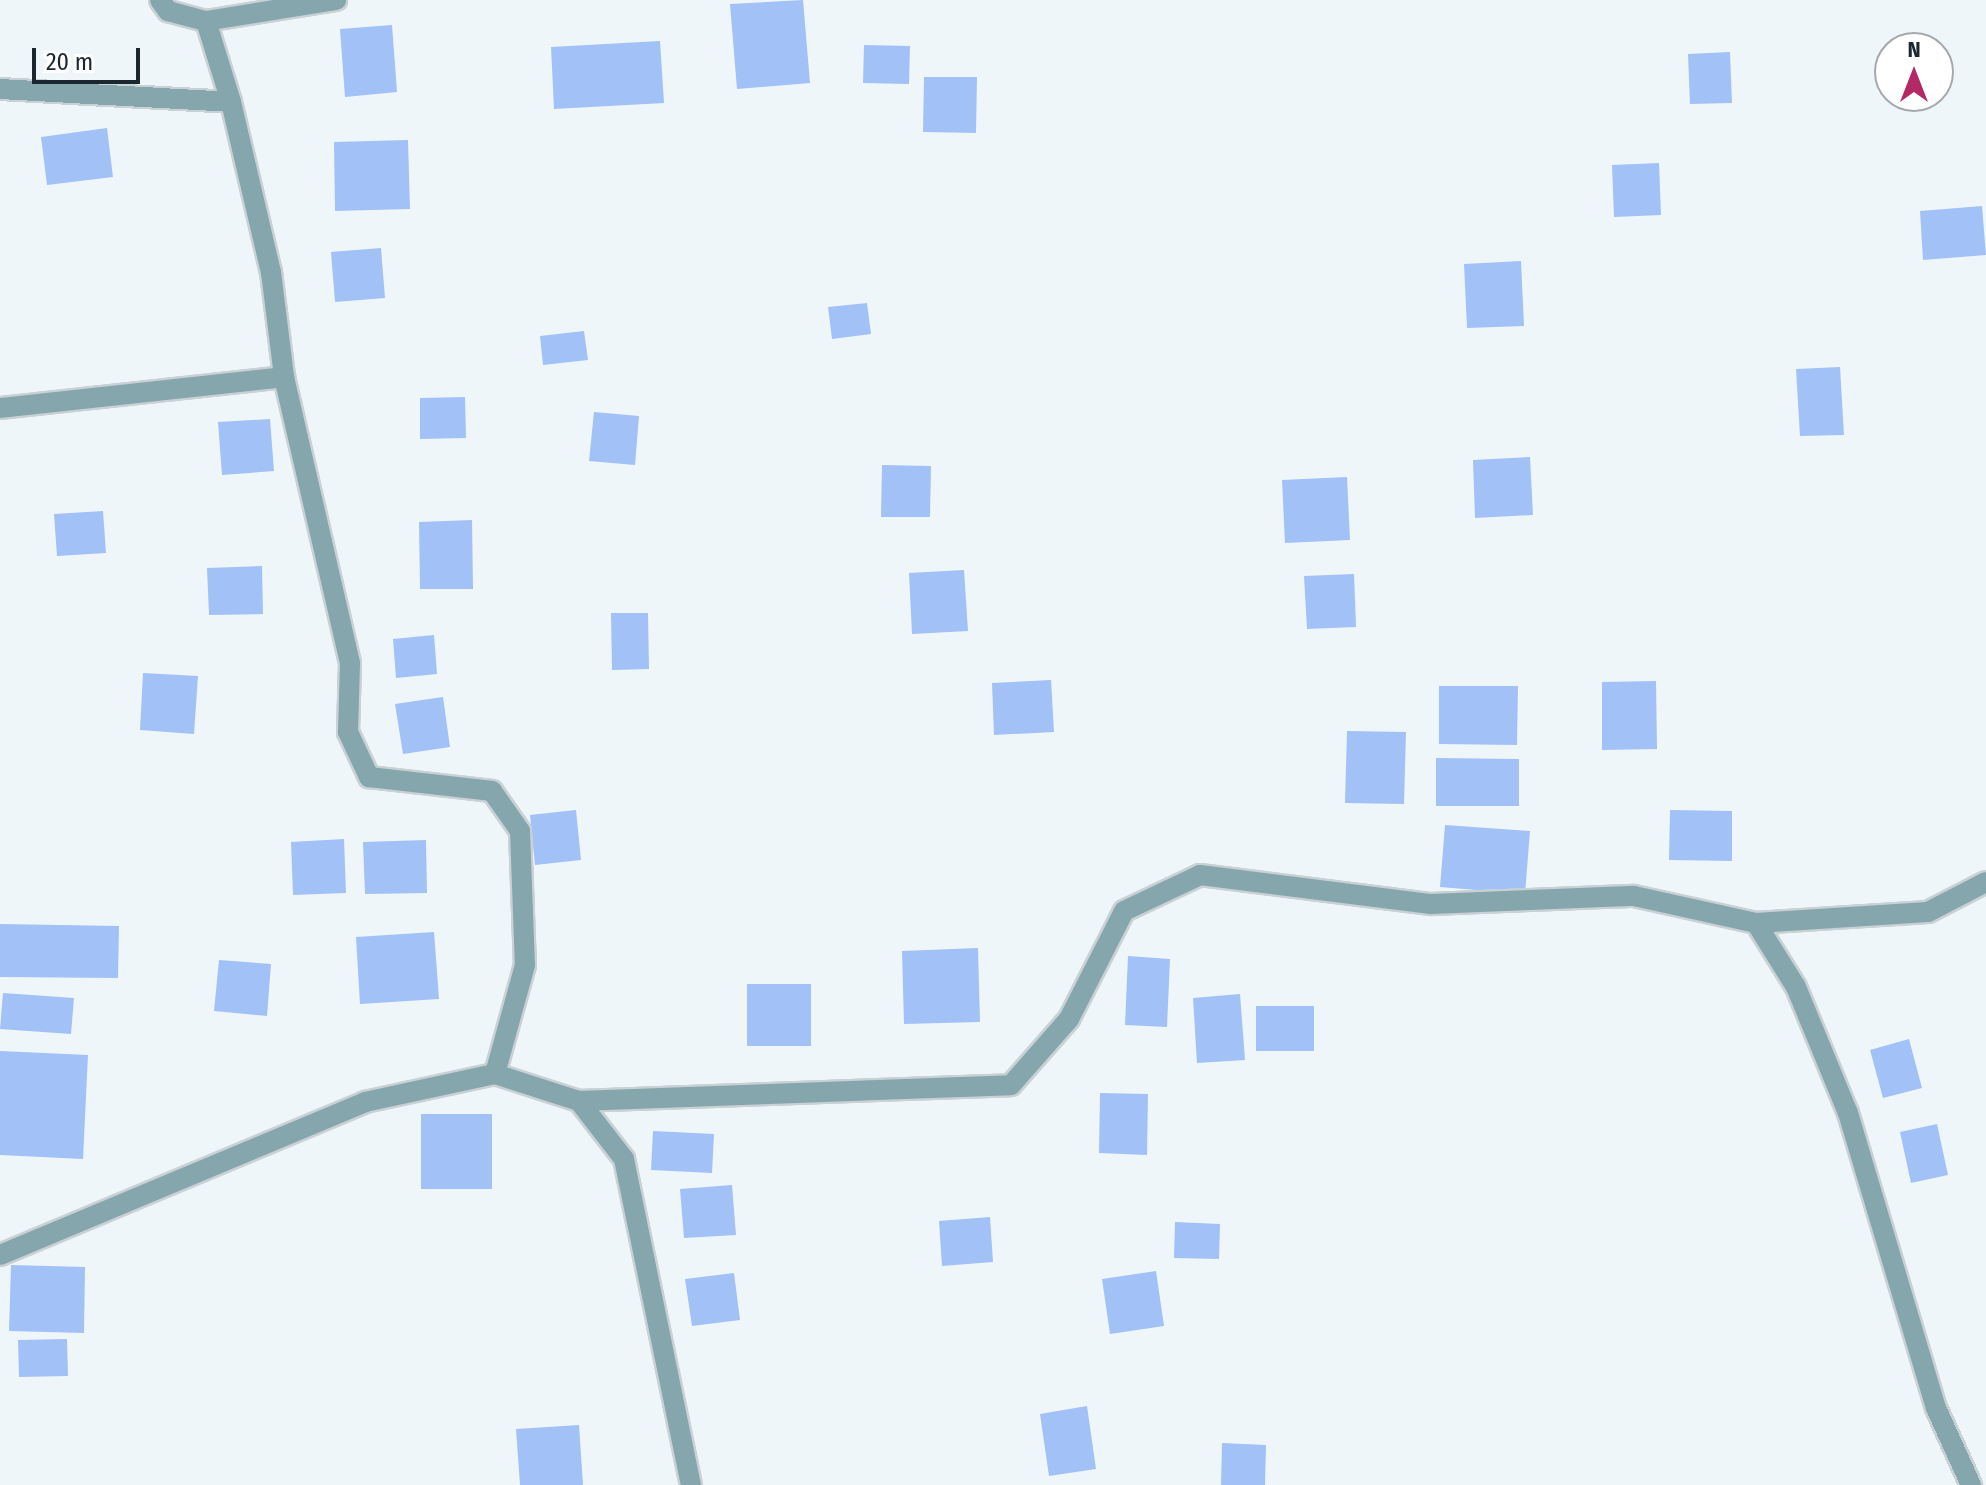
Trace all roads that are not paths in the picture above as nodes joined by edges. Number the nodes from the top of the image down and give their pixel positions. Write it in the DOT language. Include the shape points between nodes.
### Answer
graph roads {
  1 [pos="160,0"];
  2 [pos="336,0"];
  3 [pos="206,21"];
  4 [pos="0,89"];
  5 [pos="231,102"];
  6 [pos="284,377"];
  7 [pos="0,408"];
  8 [pos="1986,882"];
  9 [pos="1756,923"];
  10 [pos="495,1074"];
  11 [pos="579,1101"];
  12 [pos="0,1255"];
  13 [pos="691,1485"];
  14 [pos="1971,1485"];
  1 -- 3 [label="street" via="168,11"];
  2 -- 3 [label="street"];
  3 -- 5 [label="street"];
  4 -- 5 [label="street"];
  5 -- 6 [label="street" via="271,272"];
  6 -- 7 [label="street"];
  6 -- 10 [label="street" via="350,664 348,732 369,777 492,791 520,831 525,965"];
  8 -- 9 [label="street" via="1928,912"];
  9 -- 11 [label="street" via="1634,896 1431,904 1200,875 1124,911 1069,1019 1011,1085"];
  9 -- 14 [label="street" via="1796,987 1848,1113 1936,1408"];
  10 -- 11 [label="street"];
  10 -- 12 [label="street" via="365,1102"];
  11 -- 13 [label="street" via="624,1159"];
}
